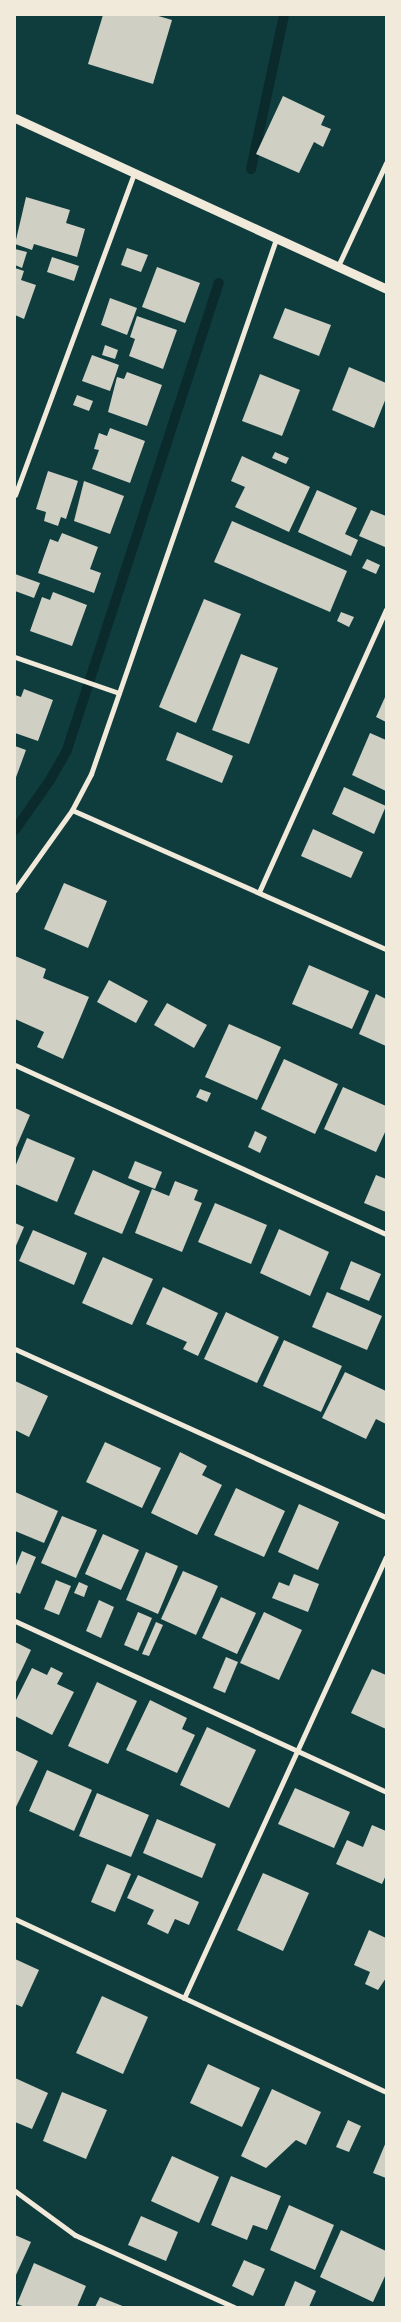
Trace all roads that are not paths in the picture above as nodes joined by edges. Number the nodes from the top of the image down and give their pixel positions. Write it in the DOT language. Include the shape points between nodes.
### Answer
graph roads {
  1 [pos="15,118"];
  2 [pos="386,163"];
  3 [pos="134,173"];
  4 [pos="276,239"];
  5 [pos="338,266"];
  6 [pos="386,289"];
  7 [pos="15,495"];
  8 [pos="386,609"];
  9 [pos="15,657"];
  10 [pos="119,693"];
  11 [pos="72,810"];
  12 [pos="15,890"];
  13 [pos="259,892"];
  14 [pos="386,949"];
  15 [pos="15,1065"];
  16 [pos="386,1234"];
  17 [pos="15,1349"];
  18 [pos="386,1518"];
  19 [pos="386,1557"];
  20 [pos="15,1621"];
  21 [pos="298,1752"];
  22 [pos="386,1792"];
  23 [pos="15,1919"];
  24 [pos="184,1998"];
  25 [pos="386,2092"];
  26 [pos="15,2191"];
  27 [pos="234,2307"];
  1 -- 3 [label="street"];
  2 -- 5 [label="street"];
  3 -- 4 [label="street"];
  3 -- 7 [label="street"];
  4 -- 5 [label="street"];
  4 -- 10 [label="street"];
  5 -- 6 [label="street"];
  8 -- 13 [label="street"];
  9 -- 10 [label="street"];
  10 -- 11 [label="street" via="91,774"];
  11 -- 12 [label="street"];
  11 -- 13 [label="street"];
  13 -- 14 [label="street"];
  15 -- 16 [label="street"];
  17 -- 18 [label="street"];
  19 -- 21 [label="street"];
  20 -- 21 [label="street"];
  21 -- 22 [label="street"];
  21 -- 24 [label="street"];
  23 -- 24 [label="street"];
  24 -- 25 [label="street"];
  26 -- 27 [label="street" via="75,2235"];
}
